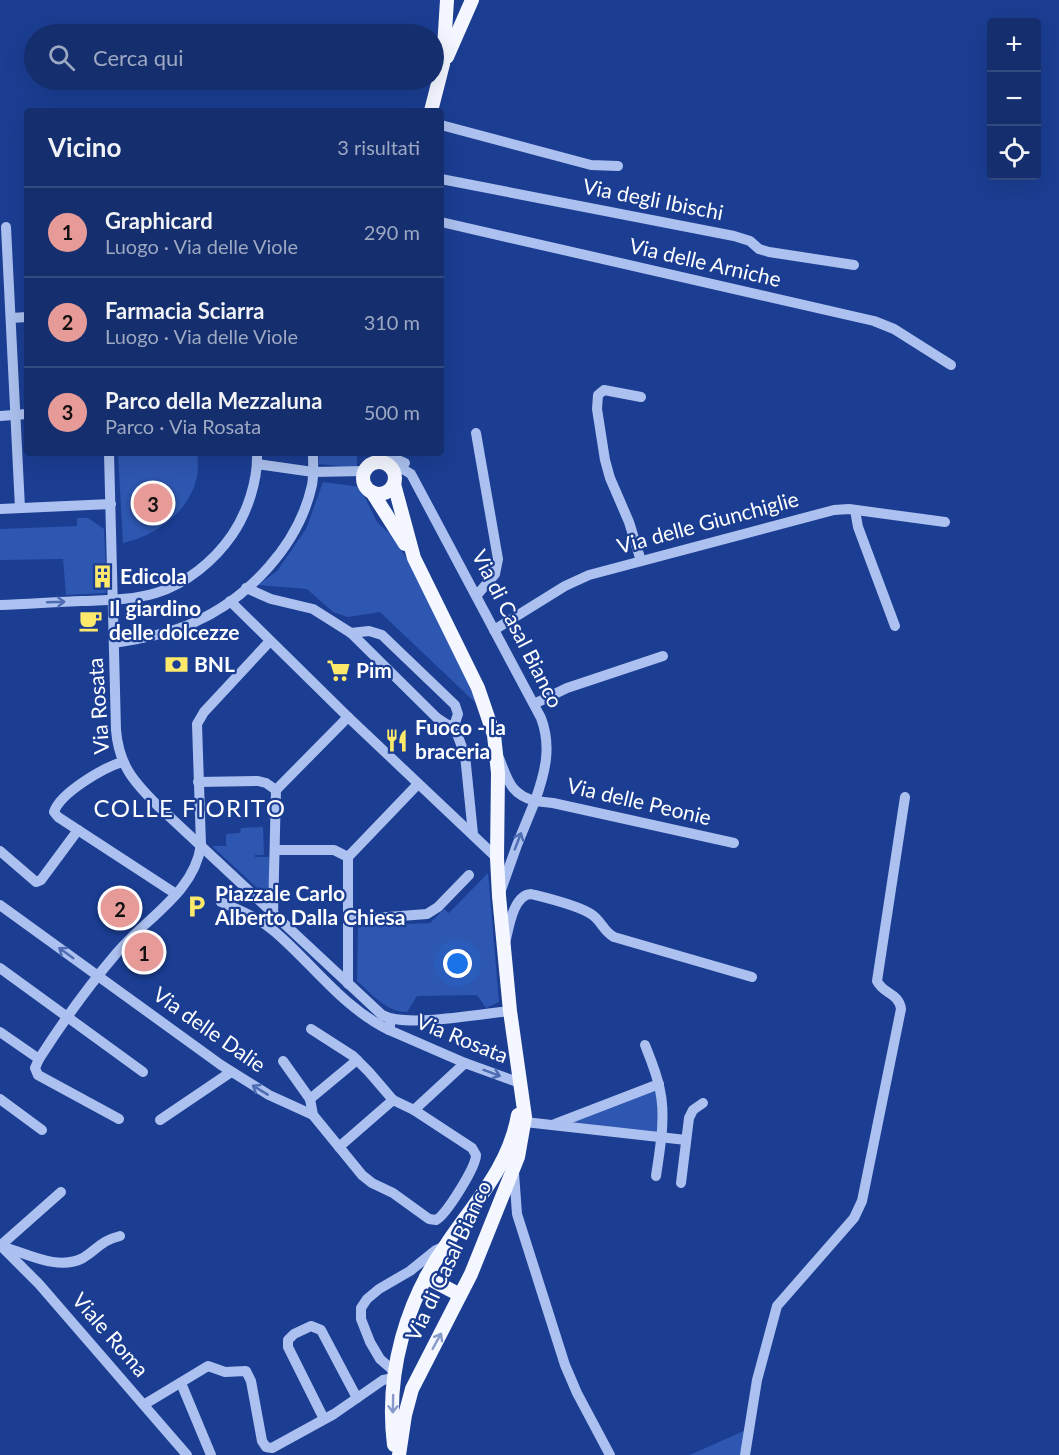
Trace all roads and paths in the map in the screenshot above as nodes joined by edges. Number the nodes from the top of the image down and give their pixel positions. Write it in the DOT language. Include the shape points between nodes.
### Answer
graph roads {
  1 [pos="447,0"];
  2 [pos="472,0"];
  3 [pos="444,48"];
  4 [pos="444,62"];
  5 [pos="436,90"];
  6 [pos="432,108"];
  7 [pos="444,126"];
  8 [pos="618,166"];
  9 [pos="444,180"];
  10 [pos="444,223"];
  11 [pos="6,227"];
  12 [pos="854,265"];
  13 [pos="24,317"];
  14 [pos="11,318"];
  15 [pos="951,365"];
  16 [pos="641,397"];
  17 [pos="21,414"];
  18 [pos="0,416"];
  19 [pos="476,433"];
  20 [pos="109,456"];
  21 [pos="314,456"];
  22 [pos="364,456"];
  23 [pos="257,458"];
  24 [pos="383,459"];
  25 [pos="313,472"];
  26 [pos="366,478"];
  27 [pos="413,478"];
  28 [pos="394,488"];
  29 [pos="111,504"];
  30 [pos="20,508"];
  31 [pos="0,509"];
  32 [pos="855,510"];
  33 [pos="945,522"];
  34 [pos="414,558"];
  35 [pos="641,561"];
  36 [pos="246,588"];
  37 [pos="477,595"];
  38 [pos="113,600"];
  39 [pos="230,601"];
  40 [pos="0,605"];
  41 [pos="895,626"];
  42 [pos="494,630"];
  43 [pos="351,633"];
  44 [pos="270,641"];
  45 [pos="114,643"];
  46 [pos="663,656"];
  47 [pos="534,704"];
  48 [pos="348,717"];
  49 [pos="454,726"];
  50 [pos="498,754"];
  51 [pos="122,762"];
  52 [pos="198,782"];
  53 [pos="418,784"];
  54 [pos="276,790"];
  55 [pos="905,797"];
  56 [pos="535,801"];
  57 [pos="78,830"];
  58 [pos="499,830"];
  59 [pos="473,834"];
  60 [pos="734,843"];
  61 [pos="201,844"];
  62 [pos="276,850"];
  63 [pos="0,851"];
  64 [pos="348,856"];
  65 [pos="497,858"];
  66 [pos="469,875"];
  67 [pos="176,894"];
  68 [pos="500,896"];
  69 [pos="221,902"];
  70 [pos="0,905"];
  71 [pos="273,914"];
  72 [pos="348,920"];
  73 [pos="504,946"];
  74 [pos="0,968"];
  75 [pos="97,976"];
  76 [pos="752,977"];
  77 [pos="348,984"];
  78 [pos="510,1011"];
  79 [pos="66,1017"];
  80 [pos="390,1025"];
  81 [pos="310,1029"];
  82 [pos="0,1032"];
  83 [pos="645,1045"];
  84 [pos="39,1059"];
  85 [pos="357,1060"];
  86 [pos="283,1061"];
  87 [pos="465,1063"];
  88 [pos="231,1071"];
  89 [pos="143,1072"];
  90 [pos="520,1083"];
  91 [pos="659,1084"];
  92 [pos="0,1099"];
  93 [pos="310,1099"];
  94 [pos="393,1100"];
  95 [pos="703,1103"];
  96 [pos="414,1110"];
  97 [pos="313,1115"];
  98 [pos="119,1119"];
  99 [pos="160,1120"];
  100 [pos="525,1122"];
  101 [pos="553,1125"];
  102 [pos="42,1130"];
  103 [pos="661,1137"];
  104 [pos="686,1140"];
  105 [pos="339,1147"];
  106 [pos="514,1166"];
  107 [pos="656,1176"];
  108 [pos="681,1183"];
  109 [pos="61,1192"];
  110 [pos="496,1214"];
  111 [pos="517,1214"];
  112 [pos="120,1236"];
  113 [pos="0,1245"];
  114 [pos="445,1246"];
  115 [pos="426,1277"];
  116 [pos="460,1295"];
  117 [pos="391,1377"];
  118 [pos="181,1383"];
  119 [pos="357,1398"];
  120 [pos="145,1404"];
  121 [pos="324,1419"];
  122 [pos="186,1455"];
  123 [pos="211,1455"];
  124 [pos="397,1455"];
  125 [pos="610,1455"];
  126 [pos="745,1455"];
  1 -- 3 [label="main road"];
  2 -- 4 [label="main road"];
  5 -- 6 [label="main road"];
  7 -- 8 [label="street" via="591,165"];
  9 -- 12 [label="street, Via degli Ibischi" via="734,236 769,252"];
  10 -- 15 [label="street, Via delle Arniche" via="877,322"];
  11 -- 14 [label="street"];
  13 -- 14 [label="street"];
  14 -- 17 [label="street"];
  16 -- 35 [label="street" via="604,390 598,395 597,405 606,465"];
  17 -- 18 [label="street"];
  17 -- 30 [label="street"];
  19 -- 37 [label="street" via="498,559 495,574"];
  20 -- 29 [label="street, Via Rosata"];
  21 -- 25 [label="street"];
  22 -- 26 [label="main road"];
  23 -- 25 [label="street"];
  23 -- 38 [label="street" via="243,517 212,558 168,589"];
  24 -- 26 [label="main road" via="375,462"];
  24 -- 27 [label="street"];
  24 -- 28 [label="main road, Via di Casal Bianco" via="394,474"];
  25 -- 26 [label="street"];
  25 -- 36 [label="street" via="309,497 298,524 277,556"];
  26 -- 28 [label="main road" via="385,493"];
  26 -- 34 [label="main road"];
  27 -- 28 [label="street"];
  27 -- 37 [label="street, Via di Casal Bianco"];
  28 -- 34 [label="main road, Via di Casal Bianco"];
  29 -- 30 [label="street"];
  29 -- 38 [label="street, Via Rosata"];
  30 -- 31 [label="street"];
  32 -- 33 [label="street, Via delle Giunchiglie"];
  32 -- 35 [label="street, Via delle Giunchiglie" via="834,510"];
  32 -- 41 [label="street"];
  34 -- 50 [label="main road, Via di Casal Bianco" via="482,696"];
  35 -- 42 [label="street, Via delle Giunchiglie" via="579,579"];
  36 -- 39 [label="street"];
  36 -- 43 [label="street" via="313,609"];
  37 -- 42 [label="street, Via di Casal Bianco"];
  40 -- 38 [label="street, one-way"];
  38 -- 45 [label="street, Via Rosata"];
  39 -- 44 [label="street"];
  39 -- 45 [label="street" via="183,627"];
  42 -- 47 [label="street, Via di Casal Bianco"];
  43 -- 49 [label="street" via="437,718"];
  43 -- 49 [label="street" via="374,631 386,638 453,702 458,714"];
  44 -- 48 [label="street"];
  44 -- 52 [label="street" via="198,721"];
  45 -- 51 [label="street, Via Rosata" via="116,730"];
  46 -- 47 [label="street" via="567,688"];
  47 -- 56 [label="street, Via di Casal Bianco" via="542,722 547,753"];
  48 -- 53 [label="street"];
  48 -- 54 [label="street"];
  49 -- 59 [label="street" via="465,755"];
  50 -- 56 [label="street, Via di Casal Bianco" via="513,789"];
  50 -- 58 [label="main road, Via di Casal Bianco"];
  51 -- 57 [label="street" via="99,772 55,808 56,816"];
  51 -- 61 [label="street, Via Rosata" via="140,788"];
  52 -- 54 [label="street" via="258,780"];
  52 -- 61 [label="street"];
  53 -- 59 [label="street"];
  53 -- 64 [label="street"];
  54 -- 62 [label="street"];
  55 -- 126 [label="street" via="877,978 880,987 899,1000 901,1009 862,1201 855,1216 777,1306 757,1380"];
  56 -- 60 [label="street, Via delle Peonie"];
  68 -- 56 [label="street, Via di Casal Bianco, one-way"];
  57 -- 63 [label="street" via="36,882"];
  57 -- 67 [label="street"];
  58 -- 59 [label="street" via="489,840"];
  58 -- 65 [label="main road, Via di Casal Bianco"];
  59 -- 65 [label="street"];
  61 -- 67 [label="street" via="194,871"];
  61 -- 71 [label="street, Via Rosata"];
  62 -- 64 [label="street" via="334,850"];
  62 -- 71 [label="street"];
  64 -- 72 [label="street"];
  65 -- 68 [label="main road, Via di Casal Bianco"];
  66 -- 72 [label="street" via="427,914"];
  67 -- 75 [label="street"];
  68 -- 73 [label="main road, Via di Casal Bianco"];
  69 -- 80 [label="street, Via Rosata" via="270,928 364,1016"];
  75 -- 70 [label="street, Via delle Dalie, one-way"];
  71 -- 77 [label="street, Via Rosata"];
  72 -- 77 [label="street"];
  73 -- 76 [label="street" via="518,900 531,894 589,912 614,937"];
  73 -- 78 [label="main road, Via di Casal Bianco"];
  74 -- 79 [label="street"];
  75 -- 79 [label="street"];
  75 -- 88 [label="street, Via delle Dalie"];
  77 -- 80 [label="street, Via Rosata"];
  78 -- 80 [label="street, Via Rosata"];
  78 -- 90 [label="main road, Via di Casal Bianco"];
  79 -- 84 [label="street"];
  79 -- 89 [label="street"];
  80 -- 87 [label="street, Via Rosata"];
  81 -- 85 [label="street"];
  82 -- 84 [label="street"];
  83 -- 91 [label="street"];
  84 -- 98 [label="street" via="35,1068 38,1075"];
  85 -- 93 [label="street"];
  85 -- 94 [label="street"];
  86 -- 93 [label="street"];
  87 -- 90 [label="street, Via Rosata, one-way"];
  87 -- 96 [label="street"];
  97 -- 88 [label="street, Via delle Dalie, one-way" via="269,1095"];
  88 -- 99 [label="street"];
  90 -- 100 [label="main road, Via di Casal Bianco"];
  90 -- 114 [label="main road, Via di Casal Bianco" via="518,1117 506,1156"];
  91 -- 101 [label="street"];
  91 -- 103 [label="street"];
  92 -- 102 [label="street"];
  93 -- 97 [label="street"];
  94 -- 96 [label="street"];
  94 -- 105 [label="street"];
  95 -- 104 [label="street" via="690,1115"];
  96 -- 105 [label="street" via="472,1148 476,1155 474,1165 436,1220 367,1180"];
  97 -- 105 [label="street"];
  100 -- 101 [label="street"];
  100 -- 106 [label="main road, Via di Casal Bianco"];
  101 -- 103 [label="street"];
  103 -- 104 [label="street"];
  103 -- 107 [label="street"];
  104 -- 108 [label="street"];
  106 -- 110 [label="main road, Via di Casal Bianco"];
  106 -- 111 [label="street"];
  109 -- 113 [label="street"];
  110 -- 111 [label="street" via="508,1202"];
  110 -- 116 [label="main road, Via di Casal Bianco"];
  111 -- 125 [label="street" via="568,1374"];
  112 -- 113 [label="street" via="68,1263"];
  113 -- 120 [label="street, Viale Roma"];
  114 -- 115 [label="main road, Via di Casal Bianco"];
  114 -- 117 [label="street" via="379,1289 362,1305 360,1315 365,1330"];
  115 -- 116 [label="main road"];
  115 -- 117 [label="main road, Via di Casal Bianco" via="407,1319"];
  124 -- 116 [label="main road, Via di Casal Bianco, one-way" via="412,1389"];
  117 -- 119 [label="street"];
  117 -- 124 [label="main road, Via di Casal Bianco, one-way"];
  118 -- 120 [label="street"];
  118 -- 121 [label="street" via="208,1366 225,1372 248,1372 262,1441 268,1448"];
  118 -- 123 [label="street"];
  119 -- 121 [label="street"];
  119 -- 121 [label="street" via="321,1330 311,1326 294,1334 288,1347"];
  120 -- 122 [label="street, Viale Roma"];
}
